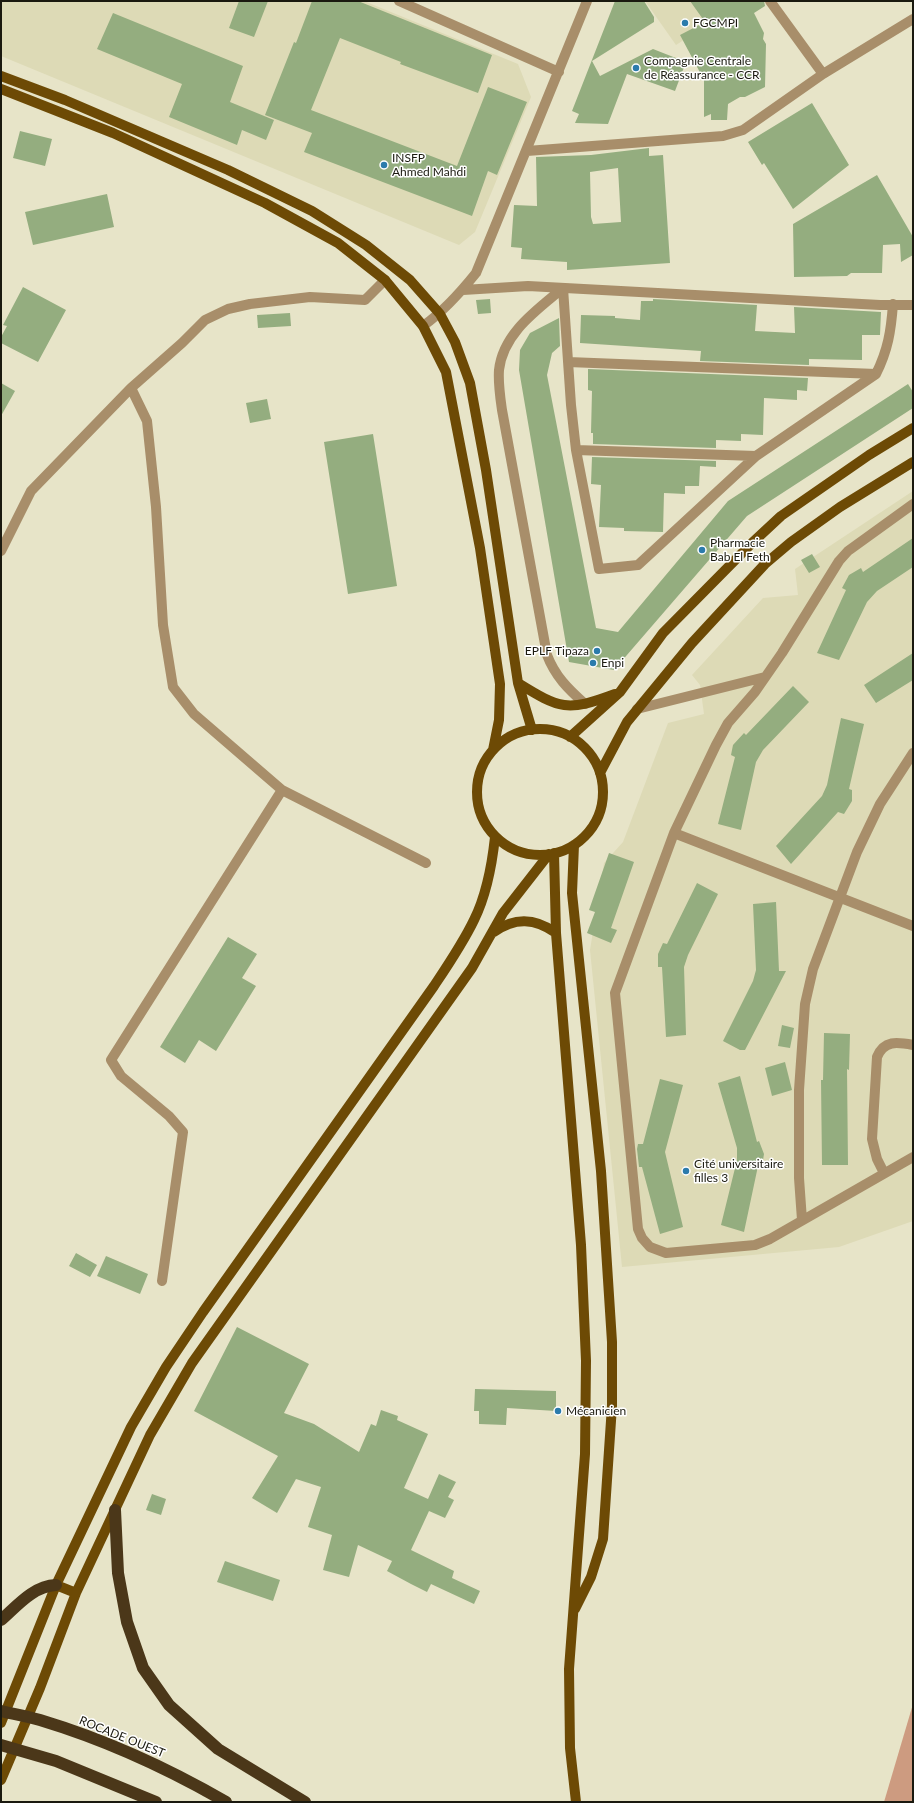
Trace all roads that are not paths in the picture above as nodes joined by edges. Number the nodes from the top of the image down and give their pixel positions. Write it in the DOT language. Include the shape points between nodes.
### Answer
graph roads {
  1 [pos="398,1"];
  2 [pos="587,1"];
  3 [pos="770,1"];
  4 [pos="913,19"];
  5 [pos="559,72"];
  6 [pos="823,74"];
  7 [pos="1,76"];
  8 [pos="1,89"];
  9 [pos="526,151"];
  10 [pos="386,280"];
  11 [pos="564,288"];
  12 [pos="463,290"];
  13 [pos="893,304"];
  14 [pos="913,305"];
  15 [pos="440,314"];
  16 [pos="423,326"];
  17 [pos="568,362"];
  18 [pos="876,374"];
  19 [pos="131,388"];
  20 [pos="913,428"];
  21 [pos="576,450"];
  22 [pos="756,456"];
  23 [pos="913,462"];
  24 [pos="913,504"];
  25 [pos="1,551"];
  26 [pos="765,677"];
  27 [pos="518,683"];
  28 [pos="620,692"];
  29 [pos="585,704"];
  30 [pos="637,709"];
  31 [pos="532,730"];
  32 [pos="570,737"];
  33 [pos="493,750"];
  34 [pos="913,753"];
  35 [pos="600,773"];
  36 [pos="282,790"];
  37 [pos="674,833"];
  38 [pos="495,837"];
  39 [pos="574,845"];
  40 [pos="552,854"];
  41 [pos="426,863"];
  42 [pos="840,898"];
  43 [pos="913,926"];
  44 [pos="494,932"];
  45 [pos="556,933"];
  46 [pos="913,1045"];
  47 [pos="913,1157"];
  48 [pos="884,1173"];
  49 [pos="802,1220"];
  50 [pos="162,1281"];
  51 [pos="114,1510"];
  52 [pos="56,1584"];
  53 [pos="76,1593"];
  54 [pos="574,1611"];
  55 [pos="1,1620"];
  56 [pos="1,1712"];
  57 [pos="1,1723"];
  58 [pos="1,1745"];
  59 [pos="1,1780"];
  60 [pos="156,1802"];
  61 [pos="226,1802"];
  62 [pos="305,1802"];
  63 [pos="576,1802"];
  1 -- 5 [label="street"];
  2 -- 5 [label="street"];
  3 -- 6 [label="street"];
  4 -- 6 [label="street"];
  5 -- 9 [label="street"];
  6 -- 9 [label="street" via="743,130 723,136"];
  7 -- 15 [label="main road" via="65,100 228,170 312,211 366,245 410,280"];
  8 -- 10 [label="main road" via="114,133 265,203 338,243"];
  9 -- 12 [label="street" via="476,273"];
  10 -- 16 [label="main road"];
  10 -- 19 [label="street" via="365,300 310,297 228,309 205,320"];
  11 -- 12 [label="street" via="528,286"];
  11 -- 13 [label="street"];
  11 -- 17 [label="street"];
  11 -- 29 [label="street" via="521,324 509,341 502,357 499,382 547,655 559,679"];
  12 -- 15 [label="street"];
  13 -- 14 [label="street"];
  13 -- 18 [label="street" via="889,342"];
  15 -- 16 [label="street"];
  15 -- 27 [label="main road" via="455,342 470,383 486,470"];
  16 -- 33 [label="main road" via="446,372 480,548 500,684 499,720"];
  17 -- 18 [label="street"];
  17 -- 21 [label="street"];
  18 -- 22 [label="street"];
  19 -- 25 [label="street" via="31,491"];
  19 -- 36 [label="street" via="147,421 156,507 163,625 173,687 194,714"];
  20 -- 28 [label="main road" via="781,516 664,633"];
  21 -- 22 [label="street"];
  21 -- 22 [label="street" via="598,569 638,565"];
  23 -- 30 [label="main road" via="840,507 765,564 692,643"];
  24 -- 26 [label="street" via="848,551 839,561"];
  26 -- 30 [label="street"];
  26 -- 37 [label="street" via="728,723"];
  27 -- 29 [label="main road" via="546,700 560,705"];
  27 -- 31 [label="main road"];
  28 -- 29 [label="main road"];
  28 -- 32 [label="main road"];
  30 -- 35 [label="main road" via="627,722"];
  31 -- 32 [label="main road" via="552,731"];
  31 -- 33 [label="main road" via="504,740"];
  32 -- 35 [label="main road" via="588,753"];
  33 -- 38 [label="main road" via="482,767 477,800 480,814"];
  34 -- 42 [label="street" via="880,804 857,852"];
  35 -- 39 [label="main road" via="602,800 599,813 585,836"];
  36 -- 41 [label="street"];
  36 -- 50 [label="street" via="111,1060 121,1076 170,1116 183,1132"];
  37 -- 42 [label="street"];
  37 -- 49 [label="street" via="615,993 638,1228 650,1247 666,1253 755,1245"];
  38 -- 40 [label="main road" via="520,852"];
  38 -- 52 [label="main road" via="488,879 465,938 434,986 166,1367 131,1427"];
  39 -- 40 [label="main road"];
  39 -- 54 [label="main road" via="572,893 609,1271 612,1406 603,1539 586,1588"];
  40 -- 44 [label="main road" via="513,900"];
  40 -- 45 [label="main road"];
  42 -- 43 [label="street"];
  42 -- 49 [label="street" via="813,970 805,1004 799,1090 799,1178"];
  44 -- 45 [label="main road" via="503,925 525,920 547,926"];
  44 -- 51 [label="main road" via="472,968 192,1363 150,1435"];
  45 -- 54 [label="main road" via="581,1245 585,1330 585,1454"];
  46 -- 48 [label="street" via="898,1042 888,1044 880,1049 877,1057 872,1138 877,1159"];
  47 -- 48 [label="street"];
  48 -- 49 [label="street"];
  51 -- 53 [label="main road"];
  51 -- 62 [label="highway" via="118,1573 127,1622 143,1668 169,1705 218,1749"];
  52 -- 53 [label="main road"];
  52 -- 55 [label="highway" via="44,1586 33,1592"];
  52 -- 57 [label="main road"];
  53 -- 59 [label="main road"];
  54 -- 63 [label="main road" via="569,1711"];
  56 -- 61 [label="highway, ROCADE OUEST" via="39,1720 106,1744 182,1777"];
  58 -- 60 [label="highway" via="56,1760"];
}
